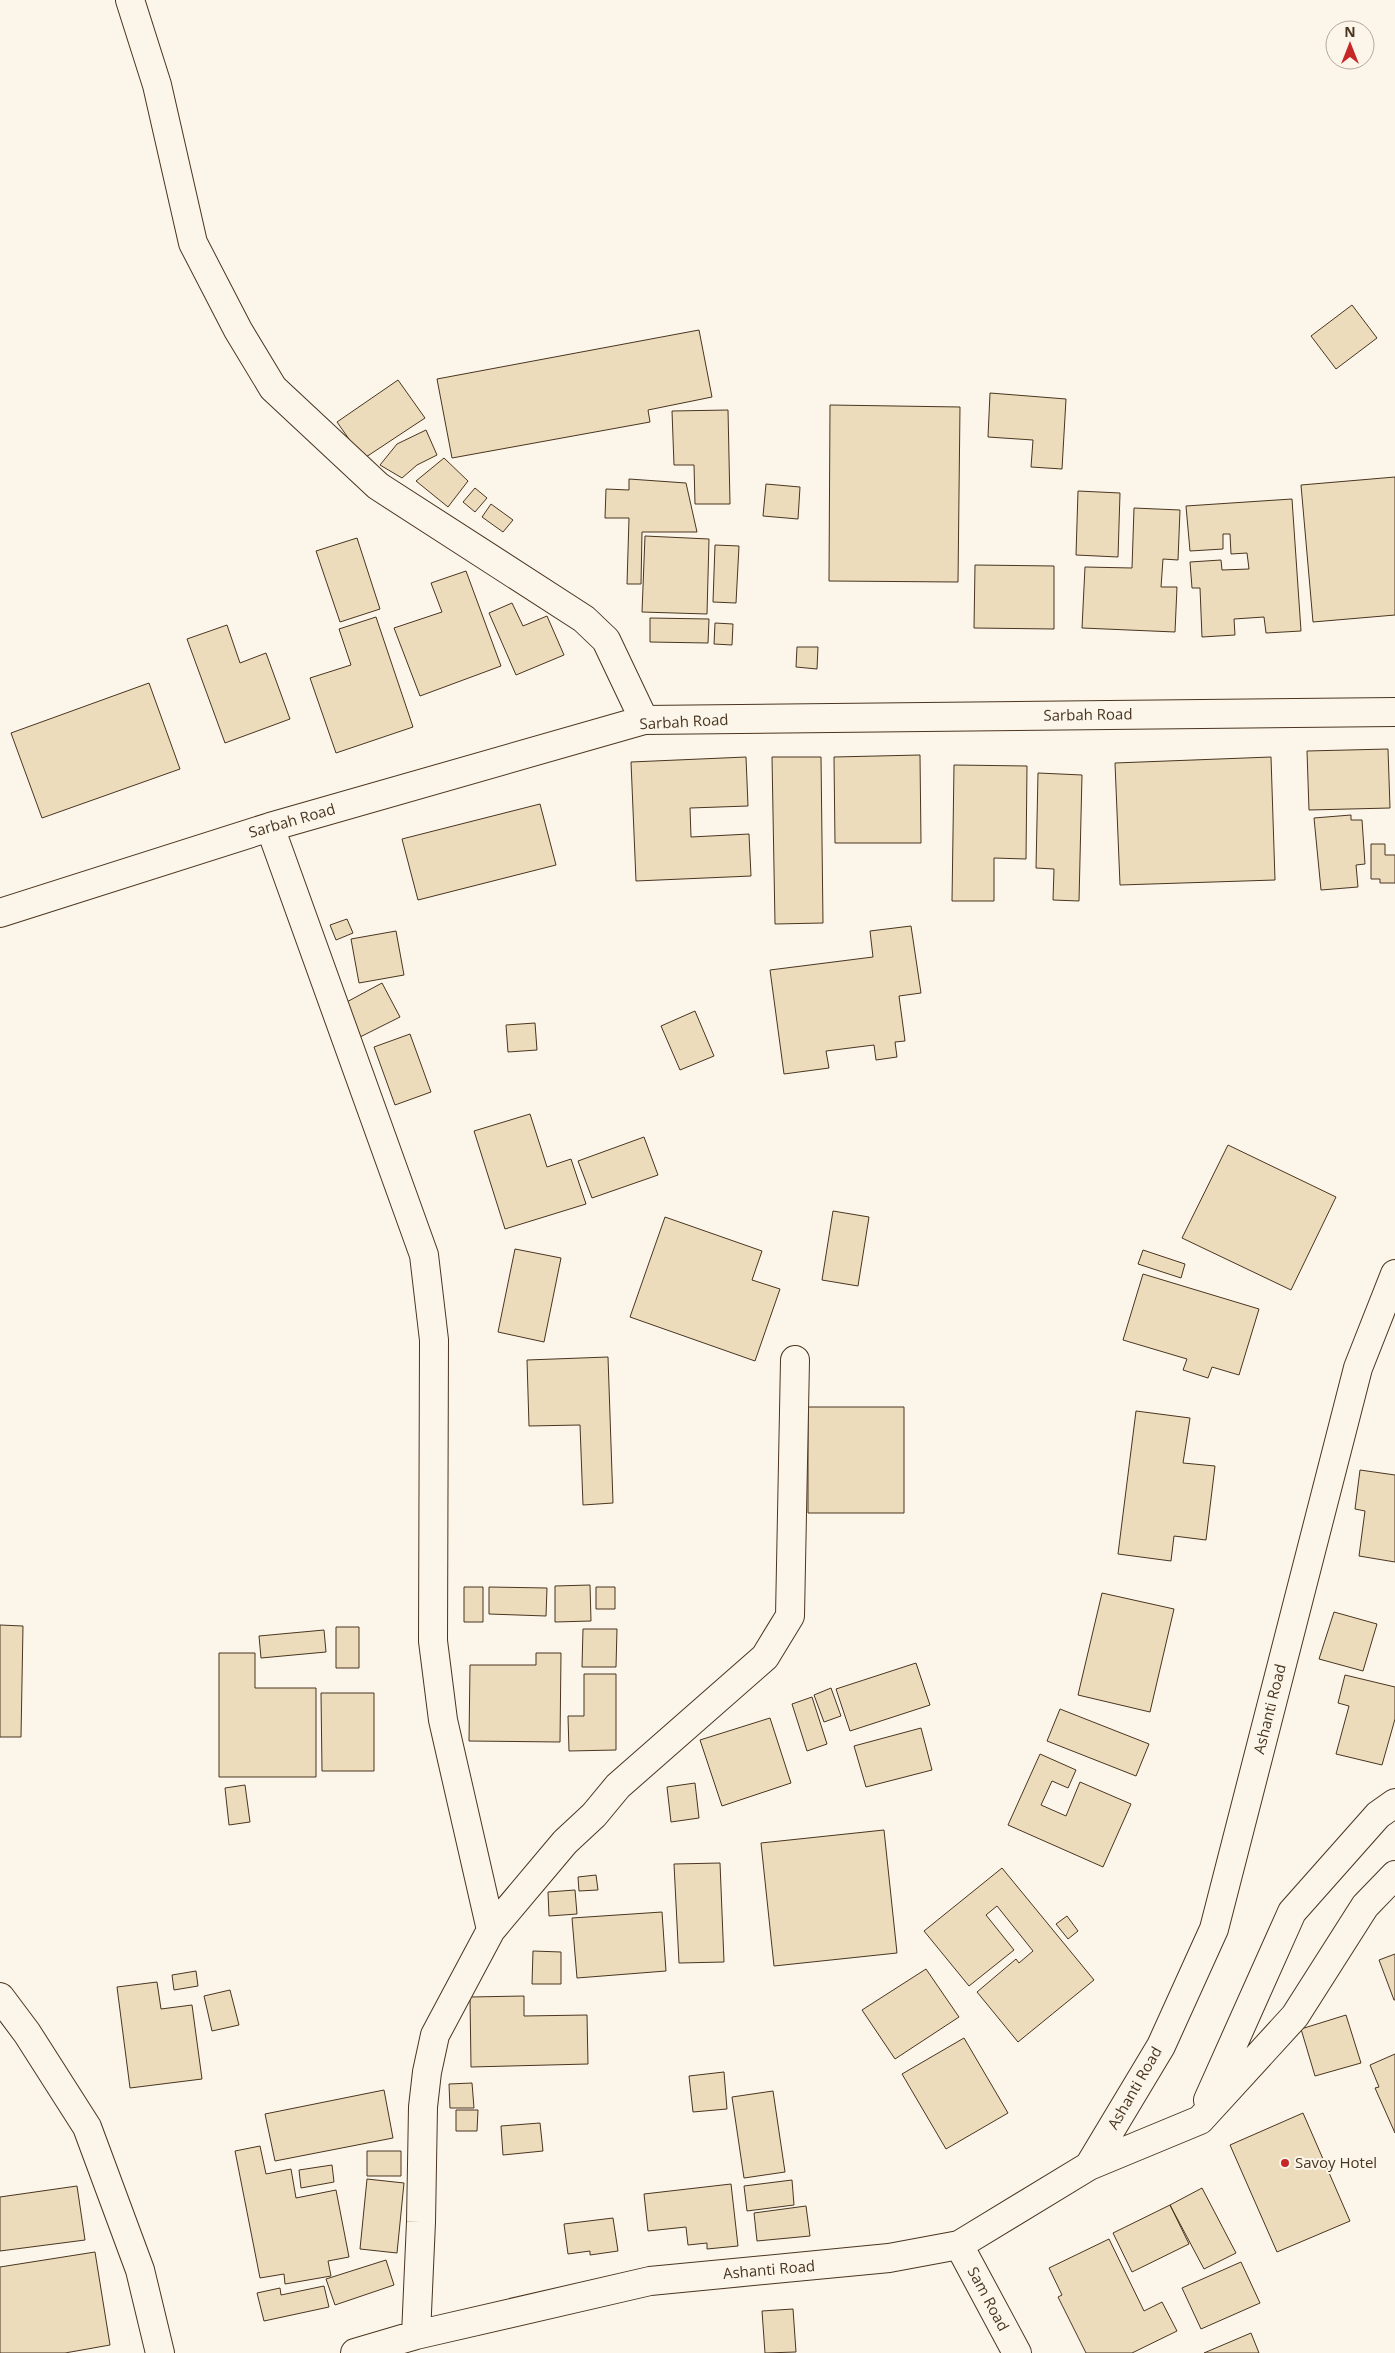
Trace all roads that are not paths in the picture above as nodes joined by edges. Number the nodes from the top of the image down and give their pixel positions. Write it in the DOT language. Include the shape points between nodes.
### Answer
graph roads {
  1 [pos="130,0"];
  2 [pos="1395,712"];
  3 [pos="644,720"];
  4 [pos="270,826"];
  5 [pos="0,913"];
  6 [pos="1395,1274"];
  7 [pos="795,1360"];
  8 [pos="1395,1804"];
  9 [pos="1395,1874"];
  10 [pos="491,1930"];
  11 [pos="0,1997"];
  12 [pos="1200,2120"];
  13 [pos="1089,2166"];
  14 [pos="959,2245"];
  15 [pos="416,2335"];
  16 [pos="160,2353"];
  17 [pos="355,2353"];
  18 [pos="1017,2353"];
  1 -- 3 [label="street" via="157,85 193,243 238,330 273,388 378,486 584,619 606,640"];
  2 -- 3 [label="street, Sarbah Road"];
  3 -- 4 [label="street, Sarbah Road"];
  4 -- 5 [label="street, Sarbah Road"];
  4 -- 10 [label="street" via="424,1255 434,1340 433,1641 443,1720"];
  6 -- 13 [label="street, Ashanti Road" via="1358,1368 1214,1929 1161,2046"];
  7 -- 10 [label="street" via="790,1616 765,1657 618,1786 594,1815 565,1842"];
  8 -- 12 [label="street" via="1378,1815 1292,1912"];
  9 -- 12 [label="street" via="1365,1906 1295,2016"];
  10 -- 15 [label="street" via="436,2035 427,2072 423,2107"];
  11 -- 16 [label="street" via="27,2032 87,2127 140,2270"];
  12 -- 13 [label="street"];
  13 -- 14 [label="street, Ashanti Road"];
  14 -- 15 [label="street, Ashanti Road" via="889,2258 650,2281"];
  14 -- 18 [label="street, Sam Road"];
  15 -- 17 [label="street, Ashanti Road"];
}
